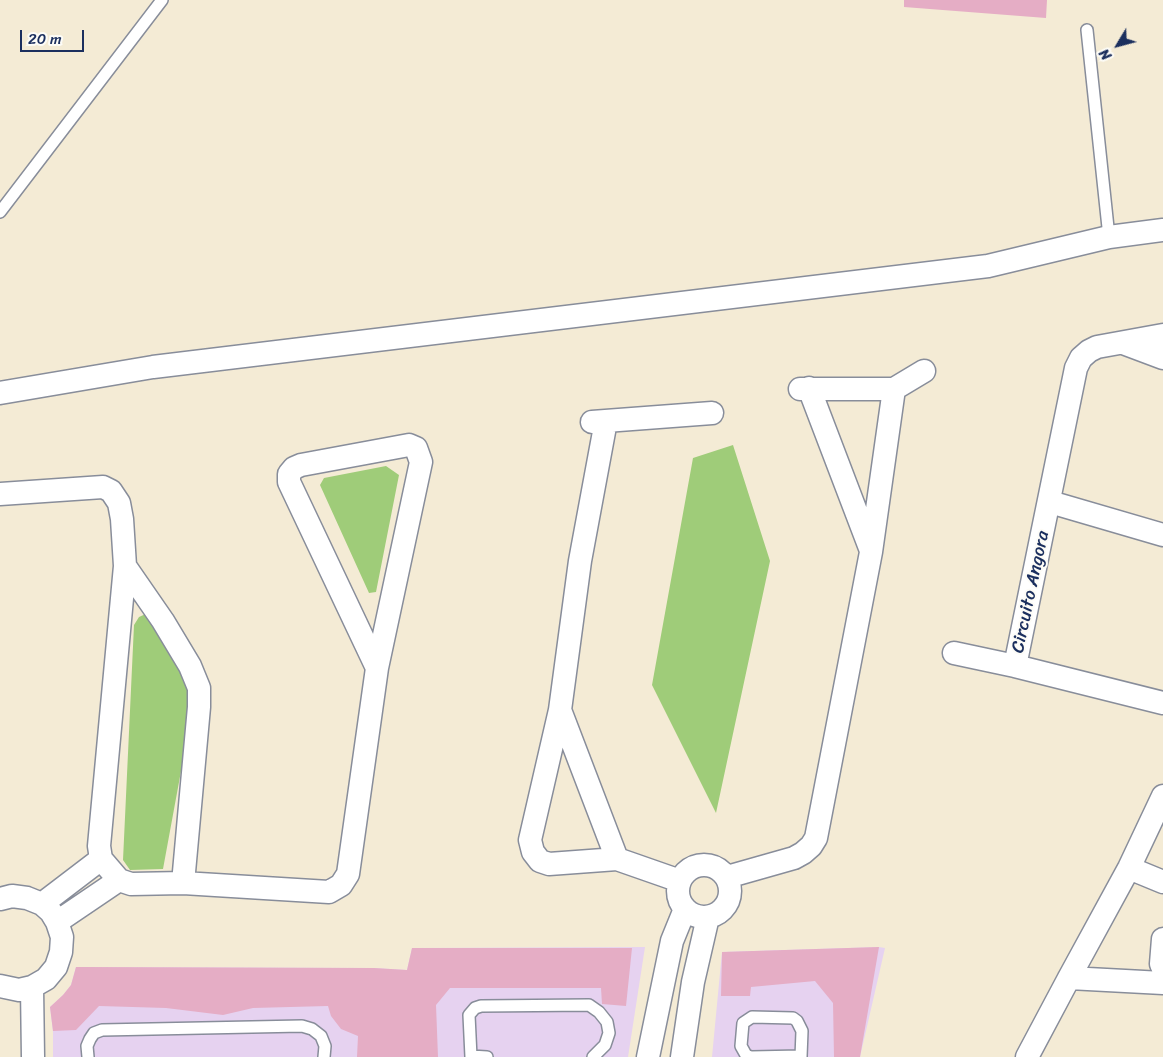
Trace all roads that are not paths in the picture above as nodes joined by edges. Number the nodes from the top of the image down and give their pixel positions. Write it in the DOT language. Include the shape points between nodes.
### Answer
graph roads {
  1 [pos="162,0"];
  2 [pos="1087,30"];
  3 [pos="0,212"];
  4 [pos="1163,230"];
  5 [pos="1109,237"];
  6 [pos="1163,336"];
  7 [pos="1123,343"];
  8 [pos="1163,358"];
  9 [pos="924,371"];
  10 [pos="894,389"];
  11 [pos="0,393"];
  12 [pos="712,413"];
  13 [pos="0,494"];
  14 [pos="1050,502"];
  15 [pos="1163,535"];
  16 [pos="871,552"];
  17 [pos="125,566"];
  18 [pos="954,653"];
  19 [pos="1015,666"];
  20 [pos="377,668"];
  21 [pos="1163,703"];
  22 [pos="560,710"];
  23 [pos="1163,796"];
  24 [pos="101,859"];
  25 [pos="617,859"];
  26 [pos="1129,868"];
  27 [pos="727,877"];
  28 [pos="120,880"];
  29 [pos="680,881"];
  30 [pos="1163,882"];
  31 [pos="183,883"];
  32 [pos="0,899"];
  33 [pos="42,904"];
  34 [pos="685,909"];
  35 [pos="708,917"];
  36 [pos="57,922"];
  37 [pos="1163,939"];
  38 [pos="1163,968"];
  39 [pos="1068,978"];
  40 [pos="1163,983"];
  41 [pos="0,986"];
  42 [pos="32,987"];
  43 [pos="33,1057"];
  44 [pos="88,1057"];
  45 [pos="324,1057"];
  46 [pos="471,1057"];
  47 [pos="487,1057"];
  48 [pos="593,1057"];
  49 [pos="648,1057"];
  50 [pos="682,1057"];
  51 [pos="751,1057"];
  52 [pos="801,1057"];
  53 [pos="1028,1057"];
  1 -- 3 [label="lane"];
  2 -- 5 [label="lane"];
  4 -- 5 [label="street"];
  5 -- 11 [label="street" via="988,266 153,367"];
  6 -- 7 [label="street"];
  7 -- 8 [label="street"];
  7 -- 14 [label="street, Circuito Angora" via="1089,351 1076,368"];
  9 -- 10 [label="street"];
  10 -- 16 [label="street"];
  10 -- 16 [label="street" via="805,388"];
  12 -- 22 [label="street" via="598,422"];
  13 -- 17 [label="street" via="103,487 111,491 119,503 122,518"];
  14 -- 15 [label="street"];
  14 -- 19 [label="street, Circuito Angora"];
  16 -- 27 [label="street" via="816,838 811,846 794,858"];
  17 -- 24 [label="street" via="99,846"];
  17 -- 31 [label="street" via="181,651 199,688"];
  18 -- 19 [label="street"];
  19 -- 21 [label="street, Circuito Angora"];
  20 -- 20 [label="street" via="422,462 416,448 409,445 300,465 289,474 289,482"];
  20 -- 31 [label="street" via="348,874 341,885 329,892"];
  22 -- 25 [label="street"];
  22 -- 25 [label="street" via="530,840 533,852 540,861 549,864"];
  23 -- 26 [label="street"];
  24 -- 28 [label="street"];
  24 -- 33 [label="street"];
  25 -- 29 [label="street"];
  26 -- 30 [label="street"];
  26 -- 39 [label="street"];
  27 -- 29 [label="street" via="722,870 706,864 690,868"];
  27 -- 35 [label="street" via="731,894 728,902 723,910"];
  28 -- 31 [label="street" via="131,884"];
  28 -- 36 [label="street"];
  29 -- 34 [label="street" via="678,896"];
  32 -- 33 [label="street" via="12,896"];
  33 -- 36 [label="street"];
  34 -- 35 [label="street" via="700,917"];
  34 -- 49 [label="street" via="672,941"];
  35 -- 50 [label="street" via="693,982"];
  36 -- 42 [label="street" via="62,937 56,967 46,979"];
  37 -- 38 [label="street"];
  39 -- 40 [label="street"];
  39 -- 53 [label="street"];
  41 -- 42 [label="street" via="19,990"];
  42 -- 43 [label="street"];
  44 -- 45 [label="lane" via="90,1039 102,1030 302,1026 321,1036 325,1046"];
  46 -- 47 [label="lane"];
  46 -- 48 [label="lane" via="469,1015 475,1008 589,1005 607,1022 609,1033 605,1045"];
  51 -- 52 [label="lane"];
  51 -- 52 [label="lane" via="741,1046 743,1023 752,1018 793,1018 802,1030"];
}
